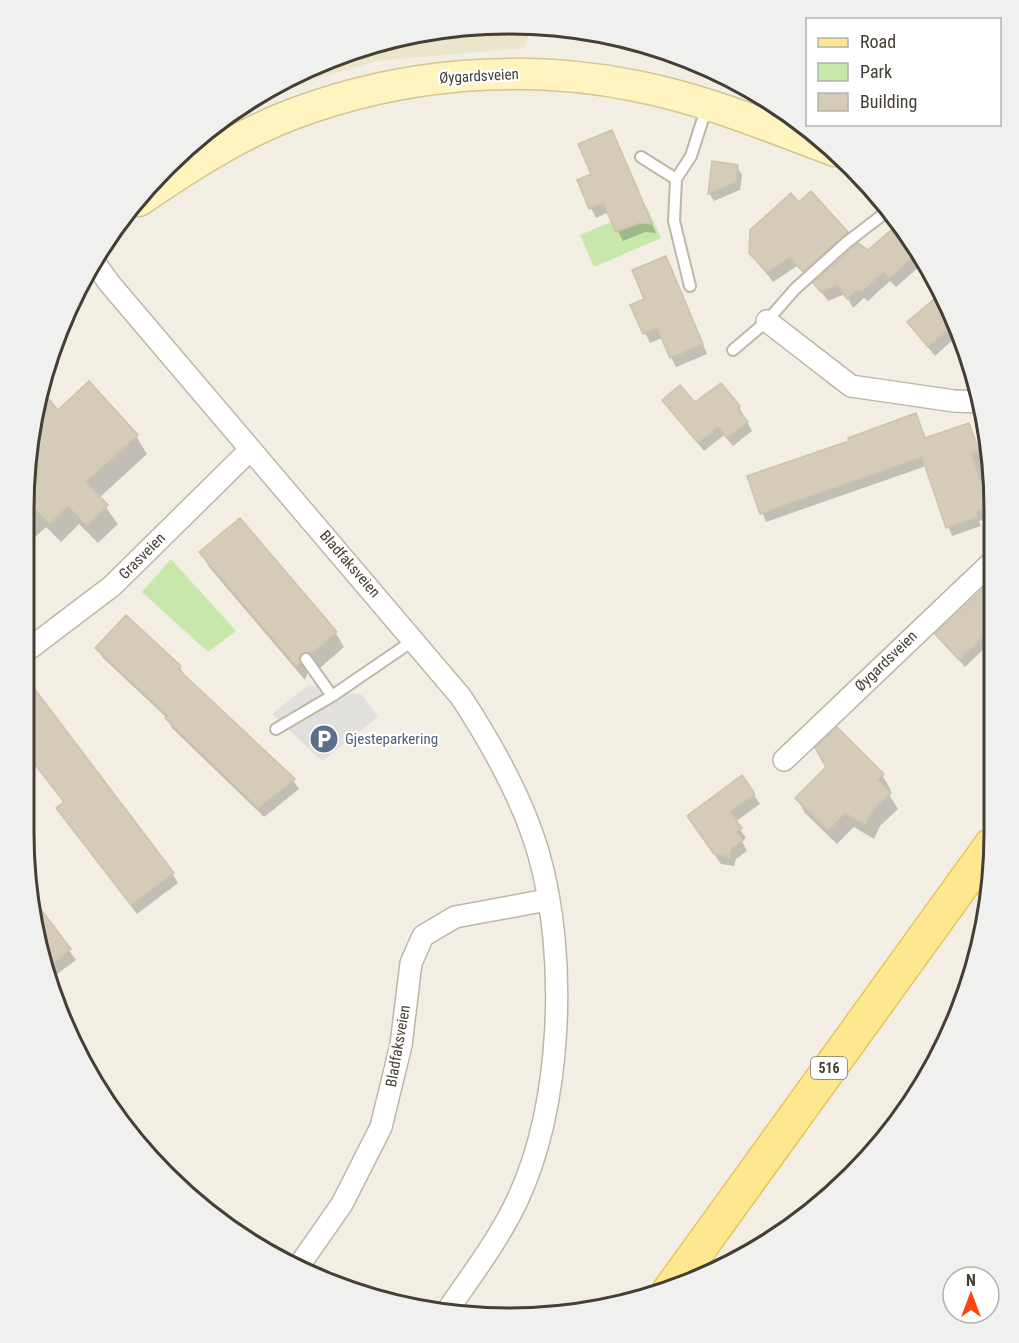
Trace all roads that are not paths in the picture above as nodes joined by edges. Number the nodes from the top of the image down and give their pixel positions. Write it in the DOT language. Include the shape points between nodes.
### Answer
graph roads {
  1 [pos="707,106"];
  2 [pos="811,143"];
  3 [pos="641,157"];
  4 [pos="676,179"];
  5 [pos="160,188"];
  6 [pos="881,216"];
  7 [pos="100,269"];
  8 [pos="690,286"];
  9 [pos="767,321"];
  10 [pos="733,350"];
  11 [pos="972,402"];
  12 [pos="250,450"];
  13 [pos="985,569"];
  14 [pos="414,640"];
  15 [pos="34,644"];
  16 [pos="306,659"];
  17 [pos="332,696"];
  18 [pos="276,729"];
  19 [pos="784,760"];
  20 [pos="984,855"];
  21 [pos="548,900"];
  22 [pos="302,1261"];
  23 [pos="680,1276"];
  24 [pos="452,1304"];
  1 -- 2 [label="street, Øygardsveien"];
  1 -- 4 [label="lane" via="692,156"];
  1 -- 5 [label="street, Øygardsveien" via="611,81 523,69 458,76 347,96 291,115 233,142"];
  3 -- 4 [label="lane"];
  4 -- 8 [label="lane" via="674,221"];
  6 -- 9 [label="lane" via="795,289"];
  7 -- 12 [label="street, Bladfaksveien"];
  9 -- 10 [label="lane"];
  9 -- 11 [label="street" via="851,386"];
  12 -- 14 [label="street, Bladfaksveien"];
  12 -- 15 [label="street, Grasveien" via="112,586"];
  13 -- 19 [label="street, Øygardsveien"];
  14 -- 17 [label="lane"];
  14 -- 21 [label="street, Bladfaksveien" via="461,697 489,741 517,797 539,856"];
  16 -- 17 [label="lane"];
  17 -- 18 [label="lane"];
  20 -- 23 [label="main road, 516"];
  21 -- 22 [label="street, Bladfaksveien" via="455,917 423,936 411,963 401,1045 381,1127 342,1204"];
  21 -- 24 [label="street, Bladfaksveien" via="557,1003 542,1125 531,1166 502,1230"];
}
